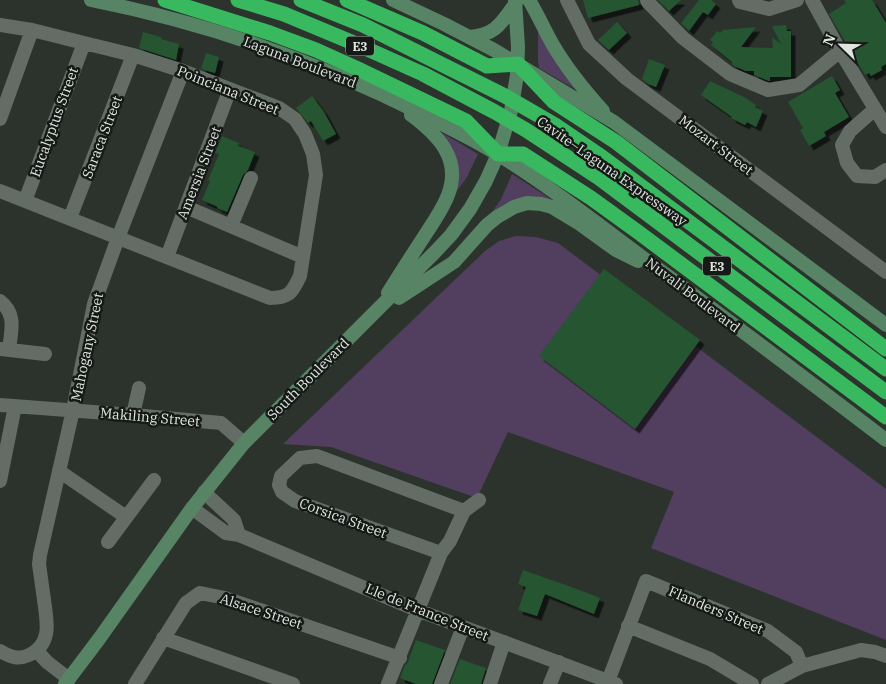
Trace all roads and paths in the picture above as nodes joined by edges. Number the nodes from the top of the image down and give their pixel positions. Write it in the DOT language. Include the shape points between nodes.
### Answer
graph roads {
  1 [pos="91,0"];
  2 [pos="165,0"];
  3 [pos="238,0"];
  4 [pos="301,0"];
  5 [pos="347,0"];
  6 [pos="393,0"];
  7 [pos="567,0"];
  8 [pos="647,0"];
  9 [pos="739,0"];
  10 [pos="797,0"];
  11 [pos="812,0"];
  12 [pos="520,1"];
  13 [pos="0,25"];
  14 [pos="32,30"];
  15 [pos="470,37"];
  16 [pos="84,43"];
  17 [pos="840,51"];
  18 [pos="133,55"];
  19 [pos="518,64"];
  20 [pos="183,71"];
  21 [pos="230,89"];
  22 [pos="384,95"];
  23 [pos="875,109"];
  24 [pos="0,119"];
  25 [pos="614,122"];
  26 [pos="886,128"];
  27 [pos="498,154"];
  28 [pos="886,170"];
  29 [pos="251,178"];
  30 [pos="0,191"];
  31 [pos="25,201"];
  32 [pos="186,207"];
  33 [pos="70,218"];
  34 [pos="231,226"];
  35 [pos="118,238"];
  36 [pos="167,257"];
  37 [pos="303,257"];
  38 [pos="884,268"];
  39 [pos="667,275"];
  40 [pos="0,301"];
  41 [pos="375,312"];
  42 [pos="886,325"];
  43 [pos="886,348"];
  44 [pos="5,349"];
  45 [pos="45,354"];
  46 [pos="886,370"];
  47 [pos="139,388"];
  48 [pos="886,392"];
  49 [pos="0,405"];
  50 [pos="15,406"];
  51 [pos="74,410"];
  52 [pos="133,415"];
  53 [pos="886,418"];
  54 [pos="886,440"];
  55 [pos="242,446"];
  56 [pos="59,471"];
  57 [pos="154,480"];
  58 [pos="0,482"];
  59 [pos="204,492"];
  60 [pos="479,500"];
  61 [pos="192,508"];
  62 [pos="464,511"];
  63 [pos="126,517"];
  64 [pos="239,534"];
  65 [pos="108,542"];
  66 [pos="441,553"];
  67 [pos="417,610"];
  68 [pos="628,626"];
  69 [pos="462,627"];
  70 [pos="163,638"];
  71 [pos="504,642"];
  72 [pos="0,651"];
  73 [pos="37,651"];
  74 [pos="886,656"];
  75 [pos="400,658"];
  76 [pos="559,662"];
  77 [pos="802,666"];
  78 [pos="67,682"];
  79 [pos="610,683"];
  80 [pos="134,684"];
  81 [pos="293,684"];
  82 [pos="388,684"];
  83 [pos="441,684"];
  84 [pos="490,684"];
  85 [pos="550,684"];
  86 [pos="752,684"];
  87 [pos="768,684"];
  1 -- 22 [label="main road, Laguna Boulevard" via="225,33"];
  2 -- 27 [label="highway" via="270,33 365,72 466,122"];
  3 -- 48 [label="highway, Cavite–Laguna Expressway / E3" via="284,14 356,44 423,74 511,121 599,178"];
  4 -- 46 [label="highway, Cavite–Laguna Expressway / E3" via="363,24 555,125"];
  5 -- 19 [label="highway" via="423,33 487,66"];
  6 -- 15 [label="main road"];
  7 -- 38 [label="street, Mozart Street" via="589,44 627,80"];
  8 -- 17 [label="street" via="683,38 730,74 768,90 799,85"];
  9 -- 10 [label="street" via="769,10"];
  11 -- 17 [label="street"];
  12 -- 15 [label="main road" via="494,30"];
  12 -- 19 [label="main road, South Boulevard"];
  12 -- 25 [label="main road" via="565,64"];
  13 -- 14 [label="street, Poinciana Street"];
  14 -- 16 [label="street, Poinciana Street"];
  14 -- 24 [label="street"];
  15 -- 19 [label="main road"];
  16 -- 18 [label="street, Poinciana Street"];
  16 -- 31 [label="street, Eucalyptus Street"];
  17 -- 23 [label="street"];
  18 -- 20 [label="street, Poinciana Street"];
  18 -- 33 [label="street, Saraca Street"];
  19 -- 25 [label="main road"];
  19 -- 27 [label="main road, South Boulevard" via="511,111"];
  19 -- 43 [label="highway" via="554,102 616,142"];
  20 -- 21 [label="street, Poinciana Street"];
  20 -- 35 [label="street, Mahogany Street"];
  21 -- 32 [label="street, Amersia Street"];
  21 -- 37 [label="street, Poinciana Street" via="279,108 295,119 305,134 313,154 316,175"];
  22 -- 27 [label="main road, Laguna Boulevard"];
  22 -- 41 [label="main road" via="437,137 449,158 452,185 444,204"];
  23 -- 26 [label="street"];
  23 -- 28 [label="street" via="850,131 842,145 847,163 857,176 875,177"];
  25 -- 42 [label="main road"];
  27 -- 39 [label="main road, Nuvali Boulevard"];
  27 -- 41 [label="main road, South Boulevard" via="458,226"];
  27 -- 53 [label="highway" via="523,154 591,198"];
  29 -- 34 [label="street"];
  30 -- 31 [label="street, Poinciana Street"];
  31 -- 33 [label="street, Poinciana Street"];
  32 -- 34 [label="street"];
  32 -- 36 [label="street, Amersia Street"];
  33 -- 35 [label="street, Poinciana Street"];
  34 -- 37 [label="street"];
  35 -- 36 [label="street, Poinciana Street"];
  35 -- 51 [label="street, Mahogany Street" via="94,304"];
  36 -- 37 [label="street, Poinciana Street" via="270,298 290,294 300,276"];
  39 -- 41 [label="main road" via="616,250 552,208 527,204 497,217 454,262"];
  39 -- 54 [label="main road, Nuvali Boulevard"];
  40 -- 44 [label="street" via="8,307 12,318"];
  41 -- 55 [label="main road, South Boulevard"];
  44 -- 45 [label="street"];
  47 -- 52 [label="street"];
  49 -- 50 [label="street, Makiling Street"];
  50 -- 51 [label="street, Makiling Street"];
  50 -- 58 [label="street"];
  51 -- 52 [label="street, Makiling Street"];
  51 -- 56 [label="street, Mahogany Street"];
  52 -- 55 [label="street, Makiling Street" via="210,422"];
  55 -- 59 [label="main road, South Boulevard"];
  56 -- 63 [label="street"];
  56 -- 73 [label="street, Mahogany Street" via="40,555 46,634"];
  57 -- 63 [label="street"];
  59 -- 61 [label="main road, South Boulevard"];
  59 -- 64 [label="street" via="234,520"];
  60 -- 62 [label="street"];
  61 -- 64 [label="street, Lle de France Street" via="226,533"];
  61 -- 78 [label="main road, South Boulevard"];
  62 -- 66 [label="street"];
  62 -- 66 [label="street, Corsica Street" via="317,456 300,458 281,476 279,485 282,492 295,501"];
  63 -- 65 [label="street"];
  64 -- 67 [label="street, Lle de France Street"];
  66 -- 67 [label="street"];
  67 -- 69 [label="street, Lle de France Street"];
  67 -- 75 [label="street"];
  68 -- 77 [label="street, Flanders Street" via="646,581 768,631 796,652"];
  68 -- 79 [label="street"];
  68 -- 86 [label="street" via="710,659"];
  69 -- 71 [label="street, Lle de France Street"];
  69 -- 83 [label="street"];
  70 -- 75 [label="street, Alsace Street" via="186,603 200,593 225,598"];
  70 -- 80 [label="street, Alsace Street"];
  70 -- 81 [label="street"];
  71 -- 76 [label="street, Lle de France Street"];
  71 -- 84 [label="street"];
  72 -- 73 [label="street" via="19,658"];
  73 -- 78 [label="street"];
  74 -- 77 [label="street" via="861,650"];
  75 -- 82 [label="street"];
  76 -- 79 [label="street, Lle de France Street"];
  76 -- 85 [label="street"];
  77 -- 87 [label="street"];
}
